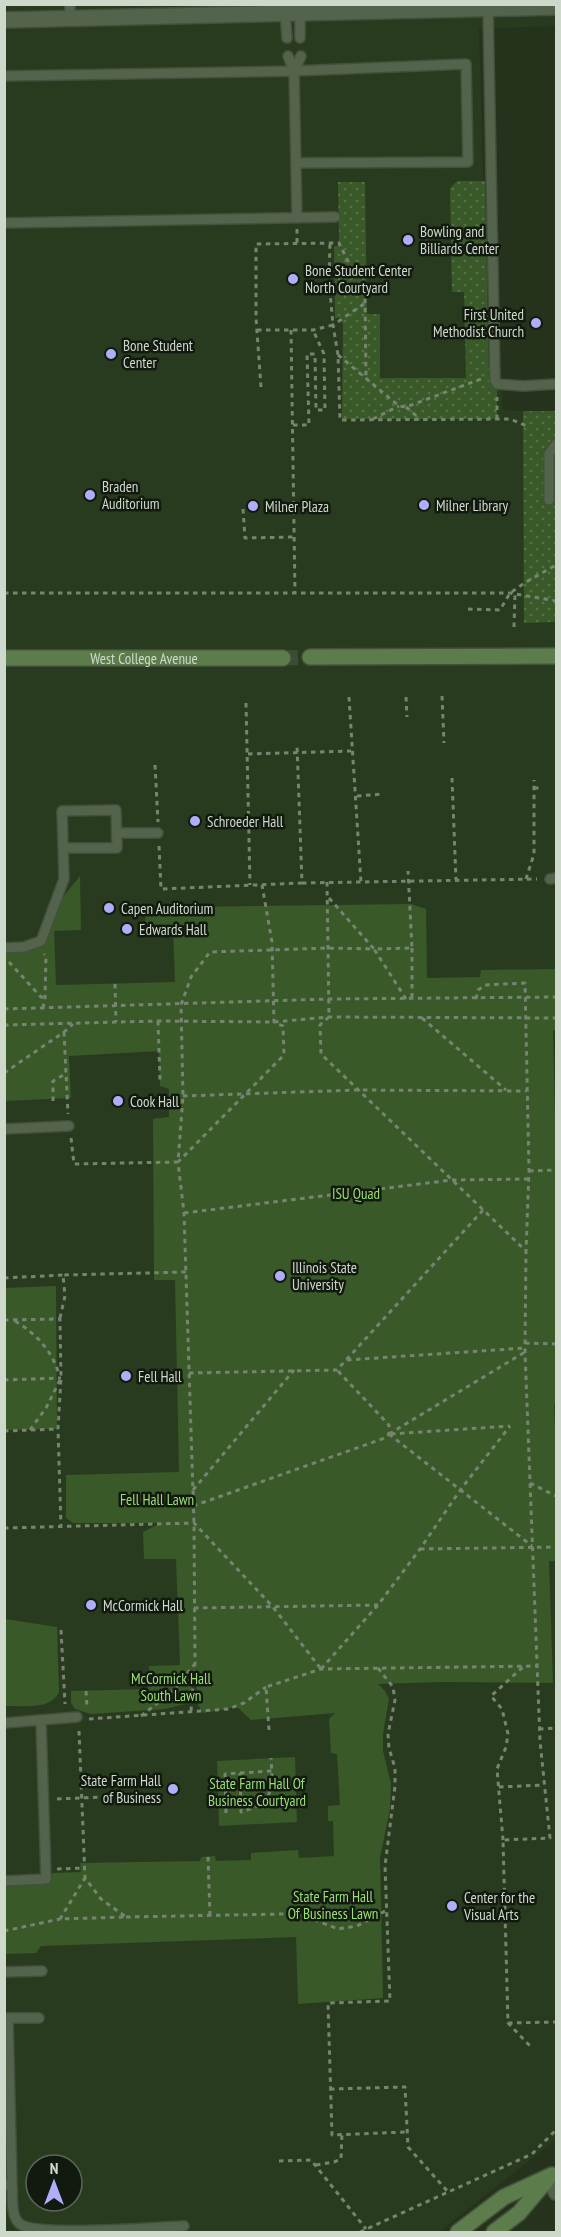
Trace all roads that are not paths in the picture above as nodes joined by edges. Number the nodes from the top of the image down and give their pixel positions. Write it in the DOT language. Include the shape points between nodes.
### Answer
graph roads {
  1 [pos="498,7"];
  2 [pos="556,7"];
  3 [pos="290,10"];
  4 [pos="70,11"];
  5 [pos="4,20"];
  6 [pos="300,38"];
  7 [pos="287,39"];
  8 [pos="288,56"];
  9 [pos="301,56"];
  10 [pos="294,71"];
  11 [pos="4,76"];
  12 [pos="296,164"];
  13 [pos="335,217"];
  14 [pos="297,218"];
  15 [pos="4,223"];
  16 [pos="556,384"];
  17 [pos="556,444"];
  18 [pos="549,500"];
  19 [pos="556,656"];
  20 [pos="310,657"];
  21 [pos="4,658"];
  22 [pos="283,658"];
  23 [pos="158,833"];
  24 [pos="117,834"];
  25 [pos="63,848"];
  26 [pos="4,948"];
  27 [pos="69,1126"];
  28 [pos="4,1129"];
  29 [pos="77,1717"];
  30 [pos="40,1721"];
  31 [pos="4,1723"];
  32 [pos="4,1881"];
  33 [pos="42,1971"];
  34 [pos="4,1972"];
  35 [pos="39,2018"];
  36 [pos="554,2172"];
  37 [pos="8,2185"];
  38 [pos="556,2192"];
  39 [pos="184,2226"];
  40 [pos="458,2232"];
  41 [pos="494,2232"];
  1 -- 2 [label="street"];
  1 -- 3 [label="street"];
  1 -- 16 [label="lane" via="496,379 524,386"];
  3 -- 4 [label="street"];
  3 -- 6 [label="lane"];
  3 -- 7 [label="lane"];
  4 -- 5 [label="street"];
  8 -- 10 [label="lane"];
  9 -- 10 [label="lane"];
  10 -- 11 [label="lane"];
  10 -- 12 [label="lane"];
  10 -- 12 [label="lane" via="466,64 468,162"];
  12 -- 14 [label="lane"];
  13 -- 14 [label="lane"];
  14 -- 15 [label="lane"];
  17 -- 18 [label="lane" via="549,454"];
  19 -- 20 [label="main road"];
  21 -- 22 [label="main road, West College Avenue"];
  23 -- 24 [label="lane"];
  24 -- 25 [label="lane" via="117,848"];
  24 -- 25 [label="lane" via="116,810 62,811"];
  25 -- 26 [label="lane" via="64,879 41,941"];
  27 -- 28 [label="lane"];
  29 -- 30 [label="lane"];
  30 -- 31 [label="lane"];
  30 -- 32 [label="lane" via="46,1879"];
  33 -- 34 [label="lane"];
  35 -- 37 [label="lane" via="8,2018"];
  36 -- 38 [label="street"];
  36 -- 40 [label="main road" via="504,2197"];
  36 -- 41 [label="main road" via="519,2213"];
  37 -- 39 [label="lane" via="14,2216 30,2229"];
}
